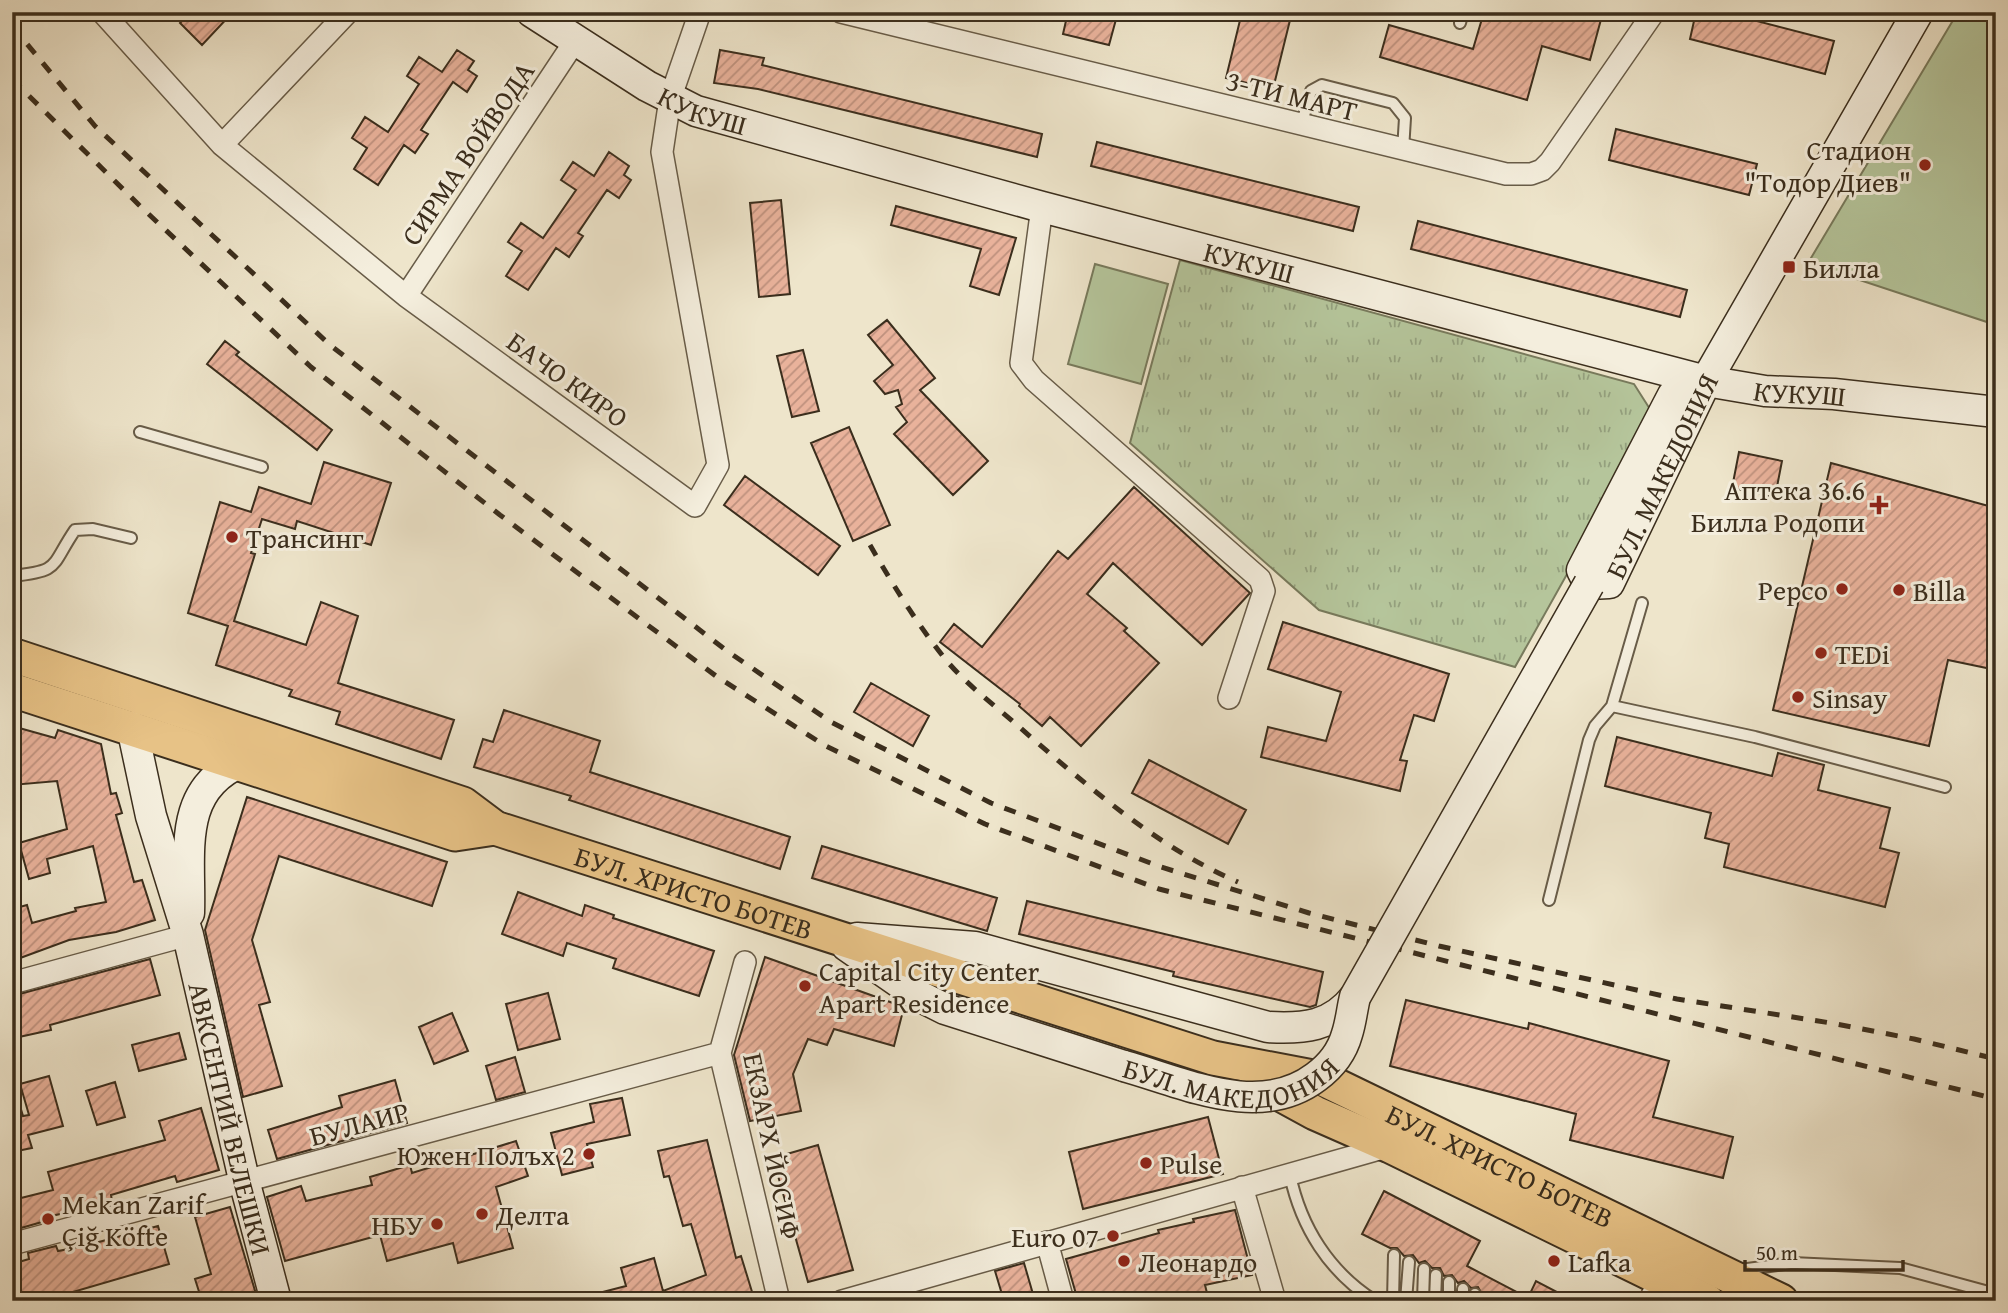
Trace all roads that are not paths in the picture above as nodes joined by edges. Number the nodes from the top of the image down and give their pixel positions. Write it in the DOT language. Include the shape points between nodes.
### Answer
graph roads {
  1 [pos="102,12"];
  2 [pos="348,12"];
  3 [pos="532,12"];
  4 [pos="700,12"];
  5 [pos="841,12"];
  6 [pos="1654,12"];
  7 [pos="1919,12"];
  8 [pos="575,41"];
  9 [pos="670,99"];
  10 [pos="1301,125"];
  11 [pos="222,145"];
  12 [pos="1403,150"];
  13 [pos="1042,207"];
  14 [pos="406,296"];
  15 [pos="1706,381"];
  16 [pos="1996,412"];
  17 [pos="141,432"];
  18 [pos="262,467"];
  19 [pos="131,538"];
  20 [pos="12,576"];
  21 [pos="1642,603"];
  22 [pos="12,655"];
  23 [pos="12,690"];
  24 [pos="129,692"];
  25 [pos="1229,698"];
  26 [pos="1612,706"];
  27 [pos="132,727"];
  28 [pos="241,762"];
  29 [pos="1945,787"];
  30 [pos="495,828"];
  31 [pos="1549,900"];
  32 [pos="188,934"];
  33 [pos="832,936"];
  34 [pos="745,962"];
  35 [pos="12,983"];
  36 [pos="1355,997"];
  37 [pos="720,1053"];
  38 [pos="1213,1058"];
  39 [pos="1390,1146"];
  40 [pos="1290,1175"];
  41 [pos="245,1184"];
  42 [pos="1242,1187"];
  43 [pos="1047,1242"];
  44 [pos="12,1244"];
  45 [pos="1394,1255"];
  46 [pos="1409,1262"];
  47 [pos="1424,1269"];
  48 [pos="1724,1272"];
  49 [pos="1436,1275"];
  50 [pos="1449,1282"];
  51 [pos="1463,1289"];
  52 [pos="1655,1291"];
  53 [pos="1996,1294"];
  54 [pos="276,1301"];
  55 [pos="779,1301"];
  56 [pos="842,1301"];
  57 [pos="1063,1301"];
  58 [pos="1275,1301"];
  59 [pos="1375,1301"];
  60 [pos="1392,1301"];
  61 [pos="1406,1301"];
  62 [pos="1423,1301"];
  63 [pos="1435,1301"];
  64 [pos="1449,1301"];
  65 [pos="1463,1301"];
  66 [pos="1707,1301"];
  67 [pos="1781,1301"];
  1 -- 11 [label="street, БАЧО КИРО"];
  2 -- 11 [label="street"];
  3 -- 8 [label="street, КУКУШ"];
  4 -- 9 [label="street"];
  5 -- 10 [label="street, 3-ТИ МАРТ"];
  6 -- 12 [label="street, 3-ТИ МАРТ" via="1542,170 1519,176"];
  7 -- 15 [label="street, БУЛ. МАКЕДОНИЯ"];
  8 -- 9 [label="street, КУКУШ"];
  8 -- 14 [label="street, СИРМА ВОЙВОДА"];
  9 -- 13 [label="street, КУКУШ" via="735,123"];
  9 -- 14 [label="street, БАЧО КИРО" via="662,152 718,465 695,506"];
  10 -- 12 [label="street, 3-ТИ МАРТ"];
  10 -- 12 [label="lane" via="1311,91 1322,85 1393,103 1405,118"];
  11 -- 14 [label="street, БАЧО КИРО"];
  13 -- 15 [label="street, КУКУШ"];
  13 -- 25 [label="street" via="1021,363 1034,380 1260,579 1264,591"];
  15 -- 16 [label="street, КУКУШ" via="1765,391"];
  15 -- 36 [label="street, БУЛ. МАКЕДОНИЯ, bridge" via="1609,583 1589,584"];
  17 -- 18 [label="lane"];
  19 -- 20 [label="lane" via="93,529 75,530 54,567"];
  21 -- 26 [label="lane"];
  22 -- 24 [label="main road, БУЛ. ХРИСТО БОТЕВ"];
  23 -- 27 [label="main road, БУЛ. ХРИСТО БОТЕВ"];
  24 -- 27 [label="main road"];
  24 -- 30 [label="main road, БУЛ. ХРИСТО БОТЕВ" via="463,804"];
  26 -- 29 [label="lane" via="1755,737"];
  26 -- 31 [label="lane" via="1589,740"];
  27 -- 28 [label="main road, БУЛ. ХРИСТО БОТЕВ"];
  27 -- 32 [label="street, АВКСЕНТИЙ ВЕЛЕШКИ" via="151,816"];
  28 -- 30 [label="main road, БУЛ. ХРИСТО БОТЕВ" via="455,834"];
  28 -- 32 [label="street, АВКСЕНТИЙ ВЕЛЕШКИ" via="208,784 191,819"];
  30 -- 33 [label="main road, БУЛ. ХРИСТО БОТЕВ"];
  32 -- 35 [label="street"];
  32 -- 41 [label="street, АВКСЕНТИЙ ВЕЛЕШКИ"];
  33 -- 36 [label="street, БУЛ. МАКЕДОНИЯ" via="975,947 1268,1027 1326,1022 1343,1013"];
  33 -- 36 [label="street, БУЛ. МАКЕДОНИЯ, bridge" via="945,1009 1238,1098 1275,1096 1309,1083 1326,1069 1347,1035"];
  33 -- 38 [label="main road, БУЛ. ХРИСТО БОТЕВ"];
  34 -- 37 [label="street, ЕКЗАРХ ЙОСИФ"];
  37 -- 41 [label="street, БУЛАИР"];
  37 -- 55 [label="street, ЕКЗАРХ ЙОСИФ"];
  38 -- 39 [label="main road, БУЛ. ХРИСТО БОТЕВ" via="1315,1113"];
  38 -- 48 [label="main road, БУЛ. ХРИСТО БОТЕВ" via="1323,1079"];
  39 -- 40 [label="street"];
  39 -- 52 [label="main road, БУЛ. ХРИСТО БОТЕВ"];
  40 -- 42 [label="street"];
  40 -- 59 [label="lane" via="1313,1242"];
  41 -- 44 [label="street, БУЛАИР"];
  41 -- 54 [label="street, АВКСЕНТИЙ ВЕЛЕШКИ"];
  42 -- 43 [label="street"];
  42 -- 58 [label="street"];
  43 -- 56 [label="street"];
  43 -- 57 [label="street"];
  45 -- 60 [label="lane"];
  46 -- 61 [label="lane"];
  47 -- 62 [label="lane"];
  48 -- 53 [label="lane" via="1792,1263 1900,1268"];
  48 -- 67 [label="main road, БУЛ. ХРИСТО БОТЕВ"];
  49 -- 63 [label="lane"];
  50 -- 64 [label="lane"];
  51 -- 65 [label="lane"];
  52 -- 66 [label="main road, БУЛ. ХРИСТО БОТЕВ"];
}
